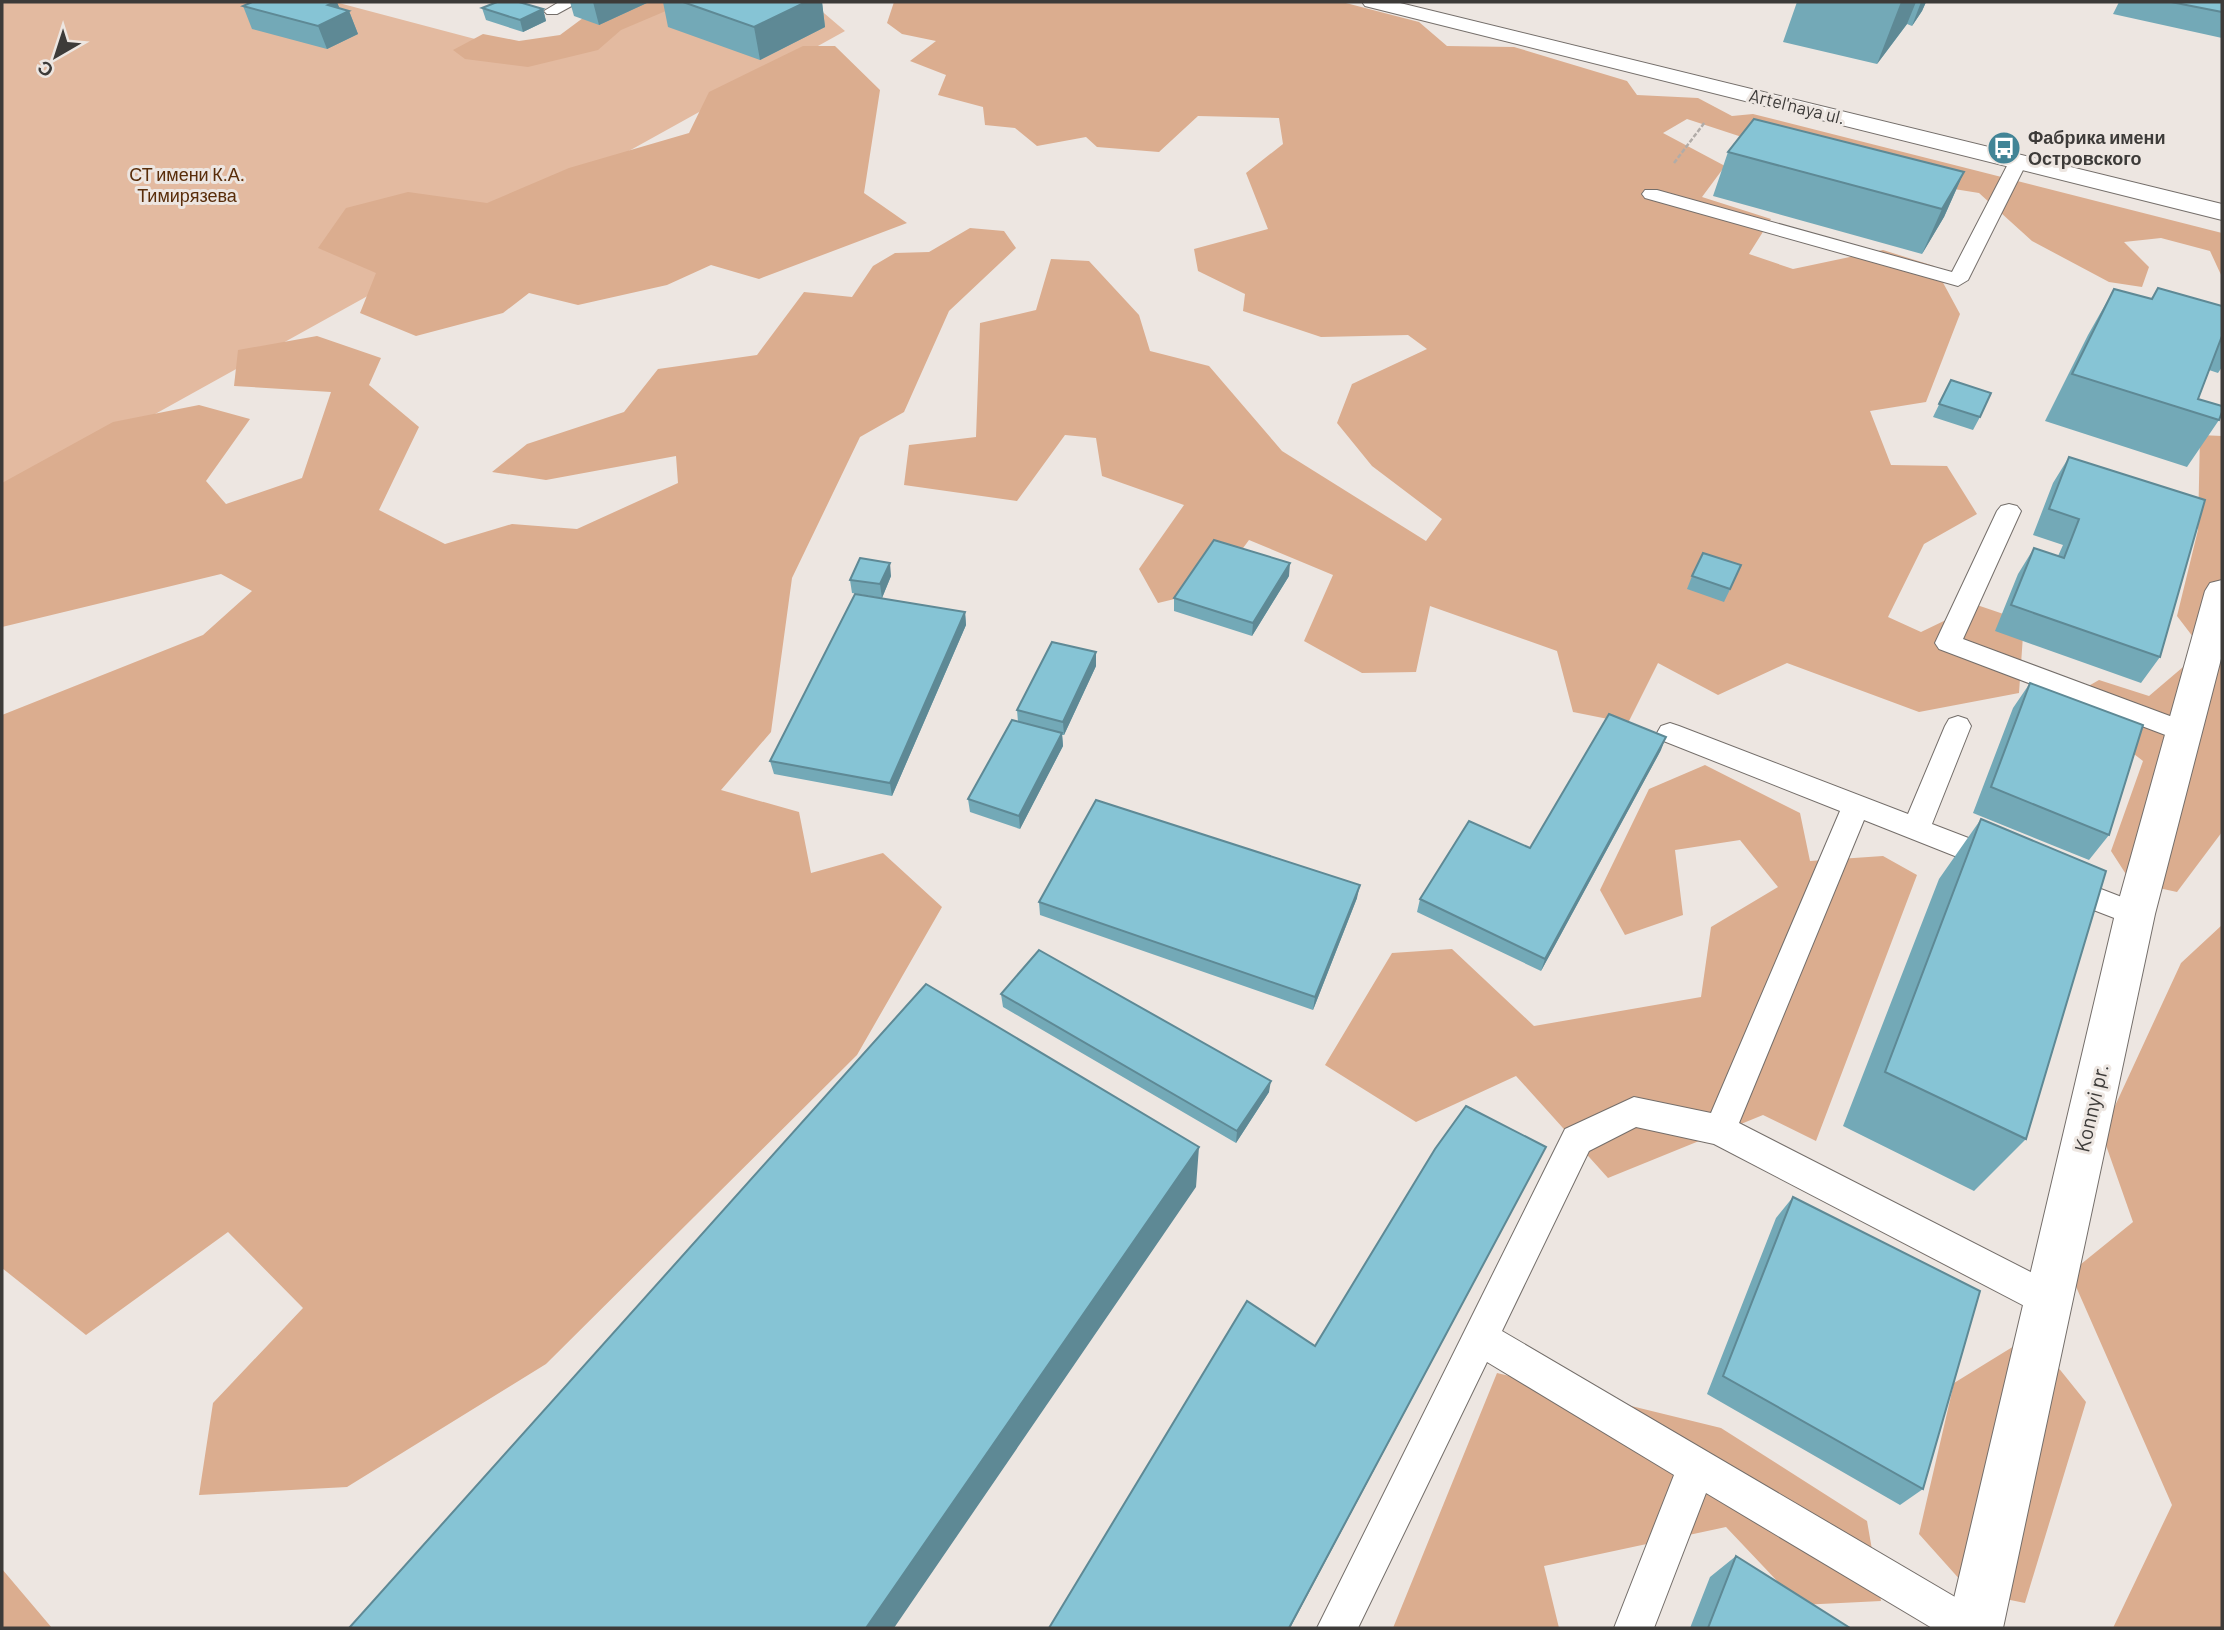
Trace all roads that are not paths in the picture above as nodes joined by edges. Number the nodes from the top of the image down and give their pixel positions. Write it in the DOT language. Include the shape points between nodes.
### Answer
graph roads {
  1 [pos="571,2"];
  2 [pos="1372,2"];
  3 [pos="552,11"];
  4 [pos="2018,162"];
  5 [pos="1651,194"];
  6 [pos="2222,212"];
  7 [pos="2009,511"];
  8 [pos="2222,591"];
  9 [pos="1958,726"];
  10 [pos="2185,732"];
  11 [pos="1670,733"];
  12 [pos="1856,805"];
  13 [pos="1916,829"];
  14 [pos="2135,914"];
  15 [pos="1720,1130"];
  16 [pos="2049,1300"];
  17 [pos="1480,1338"];
  18 [pos="1697,1466"];
  19 [pos="1337,1628"];
  20 [pos="1634,1628"];
  21 [pos="1970,1628"];
  22 [pos="1975,1628"];
  1 -- 3 [label="lane"];
  2 -- 4 [label="street, Artel'naya ul."];
  4 -- 5 [label="lane" via="1958,280"];
  4 -- 6 [label="street, Artel'naya ul."];
  7 -- 10 [label="lane" via="1948,643"];
  8 -- 10 [label="street, Konnyi pr."];
  9 -- 13 [label="lane"];
  10 -- 14 [label="street, Konnyi pr."];
  11 -- 12 [label="lane"];
  12 -- 13 [label="lane"];
  12 -- 15 [label="lane"];
  13 -- 14 [label="lane"];
  14 -- 16 [label="street, Konnyi pr."];
  15 -- 16 [label="lane"];
  15 -- 17 [label="lane" via="1634,1112 1577,1140"];
  16 -- 22 [label="street, Konnyi pr."];
  17 -- 18 [label="lane"];
  17 -- 19 [label="lane"];
  18 -- 20 [label="lane"];
  18 -- 21 [label="lane"];
}
